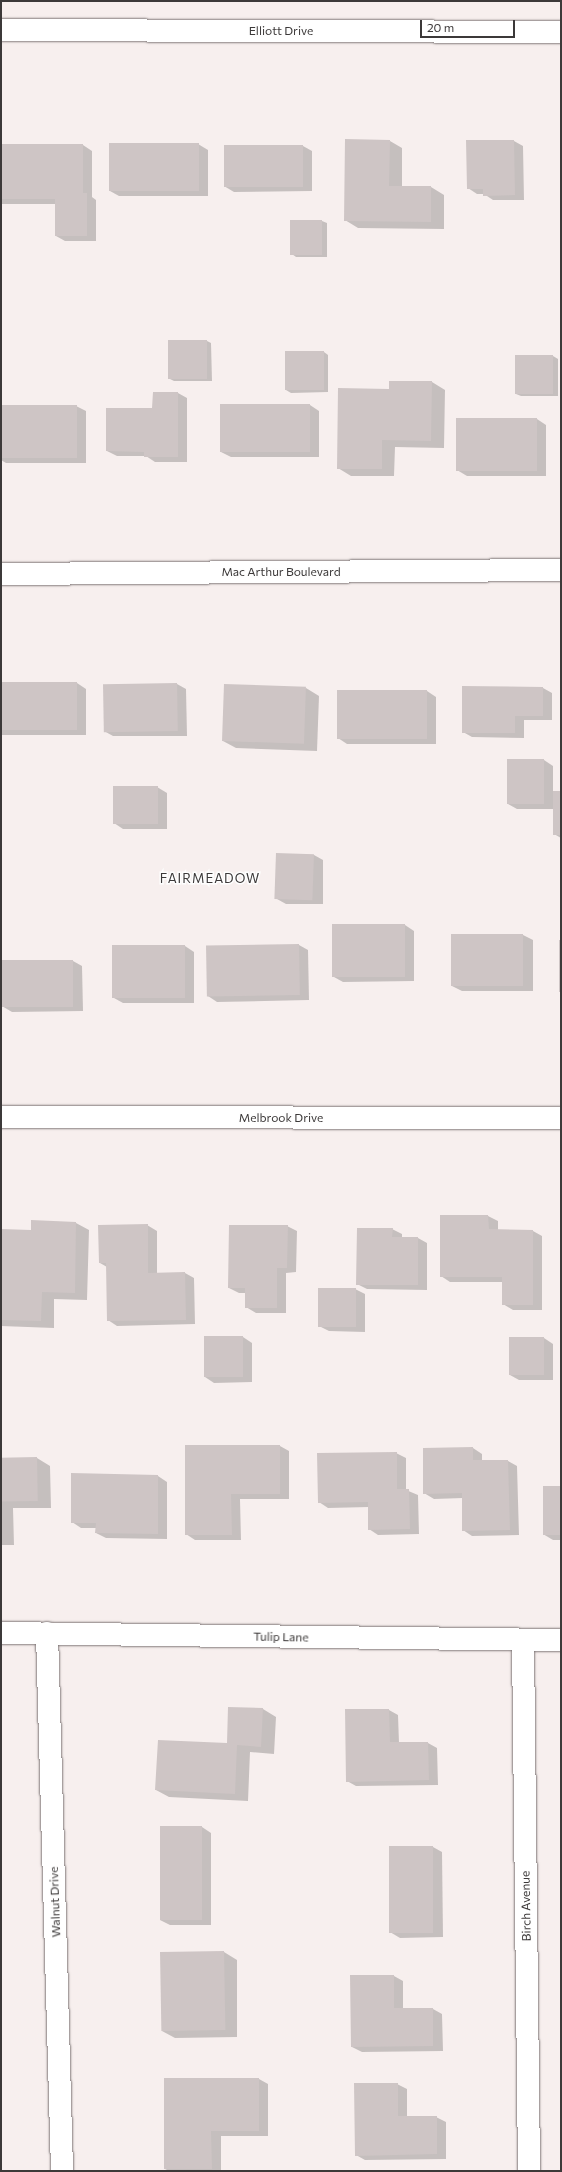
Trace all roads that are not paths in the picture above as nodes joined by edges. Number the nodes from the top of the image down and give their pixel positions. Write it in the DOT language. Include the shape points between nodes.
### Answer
graph roads {
  1 [pos="1,30"];
  2 [pos="561,32"];
  3 [pos="561,570"];
  4 [pos="1,574"];
  5 [pos="1,1117"];
  6 [pos="561,1118"];
  7 [pos="47,1633"];
  8 [pos="1,1634"];
  9 [pos="561,1640"];
  10 [pos="523,1641"];
  11 [pos="62,2171"];
  12 [pos="529,2171"];
  1 -- 2 [label="street, Elliott Drive"];
  3 -- 4 [label="street, Mac Arthur Boulevard"];
  5 -- 6 [label="street, Melbrook Drive"];
  7 -- 8 [label="street, Tulip Lane"];
  7 -- 10 [label="street, Tulip Lane"];
  7 -- 11 [label="street, Walnut Drive"];
  9 -- 10 [label="street, Tulip Lane"];
  10 -- 12 [label="street, Birch Avenue"];
}
